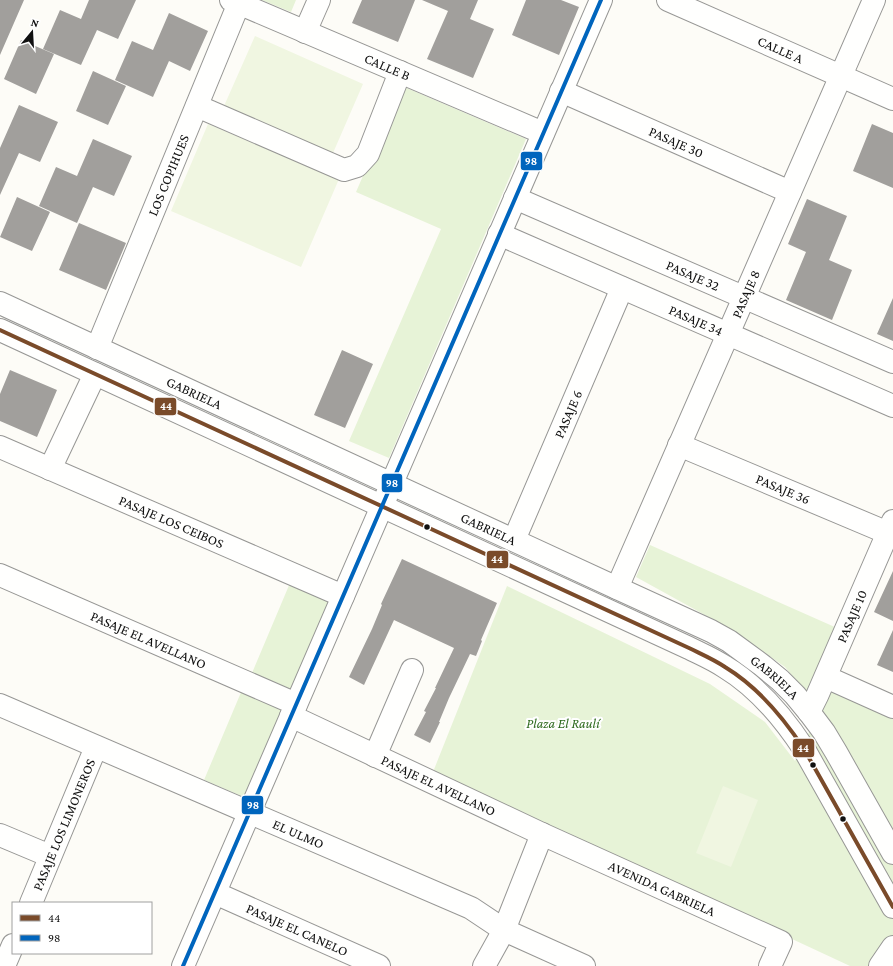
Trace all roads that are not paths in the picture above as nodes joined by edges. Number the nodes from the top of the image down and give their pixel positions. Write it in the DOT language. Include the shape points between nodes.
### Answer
graph roads {
  1 [pos="319,0"];
  2 [pos="601,0"];
  3 [pos="668,0"];
  4 [pos="874,0"];
  5 [pos="235,2"];
  6 [pos="306,32"];
  7 [pos="400,72"];
  8 [pos="841,76"];
  9 [pos="561,91"];
  10 [pos="893,99"];
  11 [pos="197,106"];
  12 [pos="543,133"];
  13 [pos="790,192"];
  14 [pos="515,198"];
  15 [pos="499,234"];
  16 [pos="622,288"];
  17 [pos="744,298"];
  18 [pos="0,303"];
  19 [pos="0,330"];
  20 [pos="728,334"];
  21 [pos="97,348"];
  22 [pos="893,362"];
  23 [pos="95,374"];
  24 [pos="893,406"];
  25 [pos="679,445"];
  26 [pos="0,447"];
  27 [pos="50,469"];
  28 [pos="392,484"];
  29 [pos="382,506"];
  30 [pos="890,527"];
  31 [pos="514,540"];
  32 [pos="0,575"];
  33 [pos="618,588"];
  34 [pos="343,596"];
  35 [pos="412,670"];
  36 [pos="826,677"];
  37 [pos="0,706"];
  38 [pos="893,707"];
  39 [pos="294,710"];
  40 [pos="809,712"];
  41 [pos="96,747"];
  42 [pos="375,756"];
  43 [pos="249,812"];
  44 [pos="542,834"];
  45 [pos="0,835"];
  46 [pos="893,853"];
  47 [pos="50,856"];
  48 [pos="215,893"];
  49 [pos="31,902"];
  50 [pos="893,907"];
  51 [pos="504,930"];
  52 [pos="893,946"];
  53 [pos="12,947"];
  54 [pos="4,966"];
  55 [pos="183,966"];
  56 [pos="380,966"];
  57 [pos="484,966"];
  58 [pos="584,966"];
  59 [pos="770,966"];
  60 [pos="880,966"];
  1 -- 6 [label="street"];
  2 -- 9 [label="street"];
  3 -- 8 [label="street, CALLE A"];
  4 -- 8 [label="street, PASAJE 8"];
  5 -- 6 [label="street, CALLE B"];
  5 -- 11 [label="street, LOS COPIHUES"];
  6 -- 7 [label="street, CALLE B"];
  7 -- 11 [label="street" via="368,154 357,166 344,170"];
  7 -- 12 [label="street, CALLE B"];
  8 -- 10 [label="street, CALLE A"];
  8 -- 13 [label="street, PASAJE 8"];
  9 -- 12 [label="street"];
  9 -- 13 [label="street, PASAJE 30"];
  11 -- 21 [label="street, LOS COPIHUES"];
  12 -- 14 [label="street"];
  13 -- 17 [label="street, PASAJE 8"];
  14 -- 15 [label="street"];
  14 -- 17 [label="street, PASAJE 32"];
  15 -- 16 [label="street, PASAJE 34"];
  15 -- 28 [label="street"];
  16 -- 20 [label="street, PASAJE 34"];
  16 -- 31 [label="street, PASAJE 6"];
  17 -- 20 [label="street, PASAJE 8"];
  17 -- 22 [label="street, PASAJE 32"];
  18 -- 21 [label="street, GABRIELA"];
  19 -- 23 [label="street, GABRIELA"];
  20 -- 24 [label="street, PASAJE 34"];
  20 -- 25 [label="street, PASAJE 8"];
  21 -- 28 [label="street, GABRIELA"];
  23 -- 27 [label="street"];
  23 -- 29 [label="street, GABRIELA"];
  25 -- 30 [label="street, PASAJE 36"];
  25 -- 33 [label="street, PASAJE 8"];
  26 -- 27 [label="street, PASAJE LOS CEIBOS"];
  27 -- 34 [label="street, PASAJE LOS CEIBOS"];
  28 -- 29 [label="street"];
  28 -- 31 [label="street, GABRIELA"];
  29 -- 34 [label="street"];
  29 -- 50 [label="street, GABRIELA" via="695,651 726,667 742,679 771,705 796,736"];
  30 -- 36 [label="street, PASAJE 10"];
  31 -- 33 [label="street, GABRIELA"];
  32 -- 39 [label="street, PASAJE EL AVELLANO"];
  33 -- 40 [label="street, GABRIELA" via="729,641 763,666 795,695"];
  34 -- 39 [label="street"];
  35 -- 42 [label="street"];
  36 -- 38 [label="street"];
  36 -- 40 [label="street, PASAJE 10"];
  37 -- 41 [label="street, EL ULMO"];
  39 -- 42 [label="street, PASAJE EL AVELLANO"];
  39 -- 43 [label="street"];
  40 -- 46 [label="street, GABRIELA" via="836,752"];
  41 -- 43 [label="street, EL ULMO"];
  41 -- 47 [label="street, PASAJE LOS LIMONEROS"];
  42 -- 44 [label="street, PASAJE EL AVELLANO"];
  43 -- 48 [label="street"];
  43 -- 51 [label="street, EL ULMO" via="471,908"];
  44 -- 51 [label="street"];
  44 -- 59 [label="street, AVENIDA GABRIELA" via="781,942"];
  45 -- 47 [label="street"];
  47 -- 49 [label="street, PASAJE LOS LIMONEROS"];
  48 -- 55 [label="street"];
  48 -- 56 [label="street, PASAJE EL CANELO"];
  51 -- 57 [label="street"];
  51 -- 58 [label="street, EL ULMO"];
  52 -- 60 [label="street"];
  53 -- 54 [label="street"];
}
